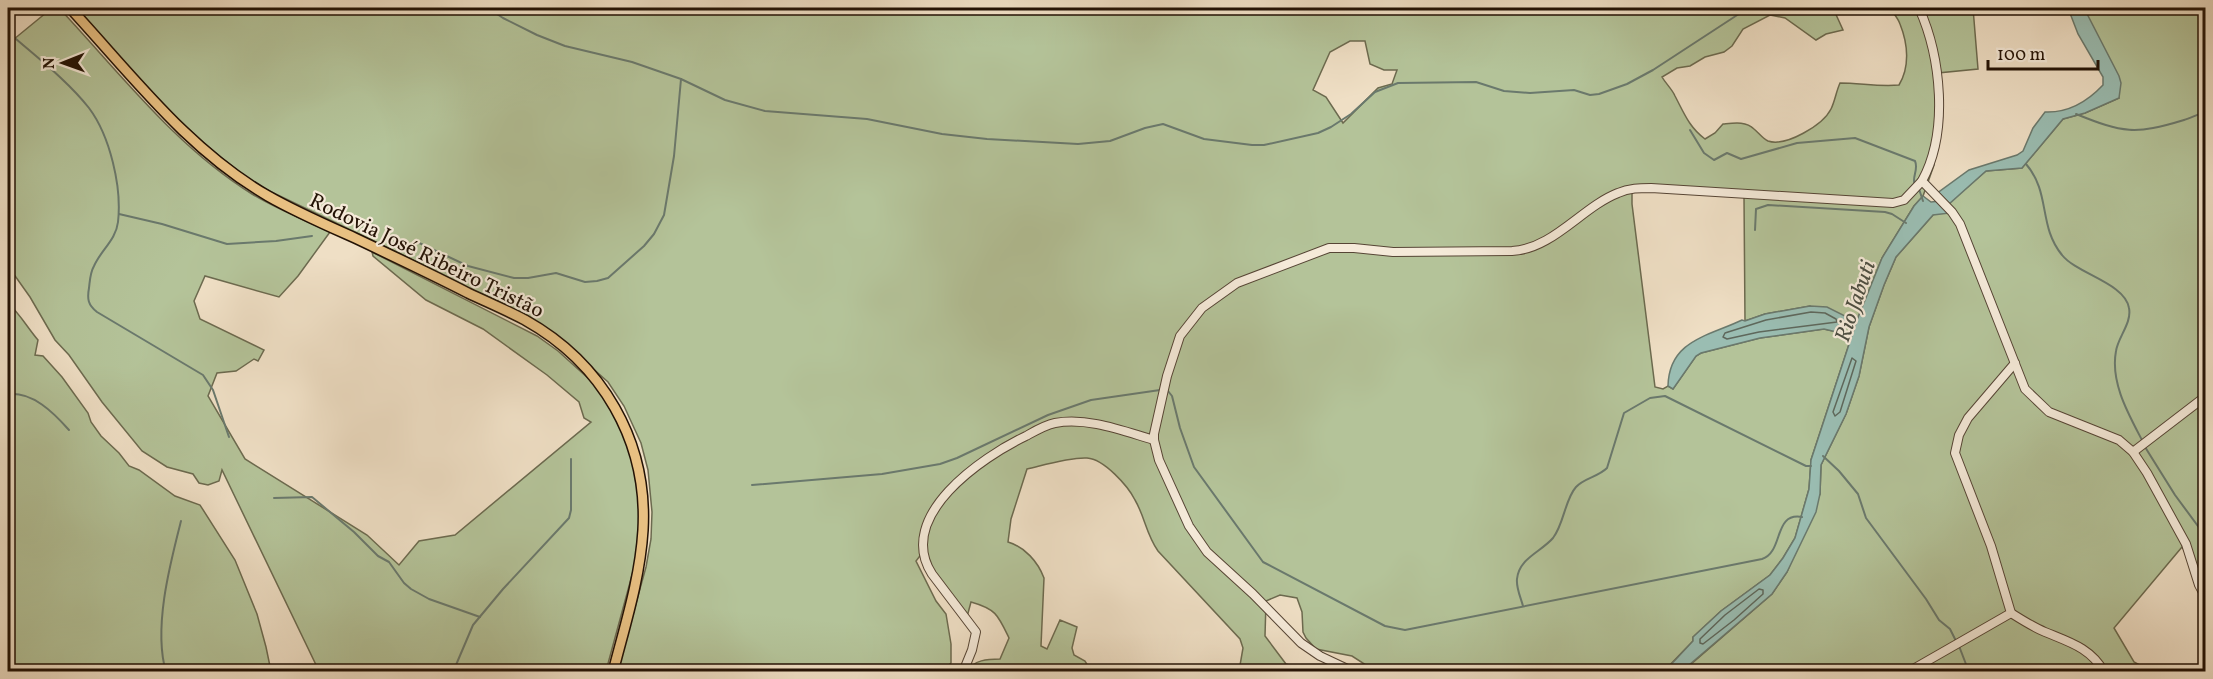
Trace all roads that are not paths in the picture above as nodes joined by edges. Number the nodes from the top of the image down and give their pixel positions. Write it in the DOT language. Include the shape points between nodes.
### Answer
graph roads {
  1 [pos="70,8"];
  2 [pos="1919,8"];
  3 [pos="1922,181"];
  4 [pos="2015,363"];
  5 [pos="2205,396"];
  6 [pos="1154,440"];
  7 [pos="2133,452"];
  8 [pos="2205,598"];
  9 [pos="2012,613"];
  10 [pos="613,672"];
  11 [pos="963,672"];
  12 [pos="1354,672"];
  13 [pos="1908,672"];
  14 [pos="2104,672"];
  1 -- 10 [label="main road, Rodovia José Ribeiro Tristão" via="173,121 249,184 296,211 525,320 571,353 603,387 629,434 643,501 638,572"];
  2 -- 3 [label="street" via="1933,46 1938,92 1933,154"];
  3 -- 4 [label="street" via="1960,224"];
  3 -- 6 [label="street" via="1904,200 1893,203 1632,189 1613,195 1541,242 1521,250 1324,249 1237,283 1196,314 1180,336 1171,359"];
  4 -- 7 [label="street" via="2025,389 2042,407 2119,440"];
  4 -- 9 [label="street" via="1968,418 1955,453"];
  5 -- 7 [label="street"];
  6 -- 11 [label="street" via="1094,424 1050,425 985,459 939,503 925,533 925,558 932,574 976,632"];
  6 -- 12 [label="street" via="1182,512 1207,552 1301,643 1320,657"];
  7 -- 8 [label="street" via="2186,544"];
  9 -- 13 [label="street"];
  9 -- 14 [label="street" via="2085,650"];
}
